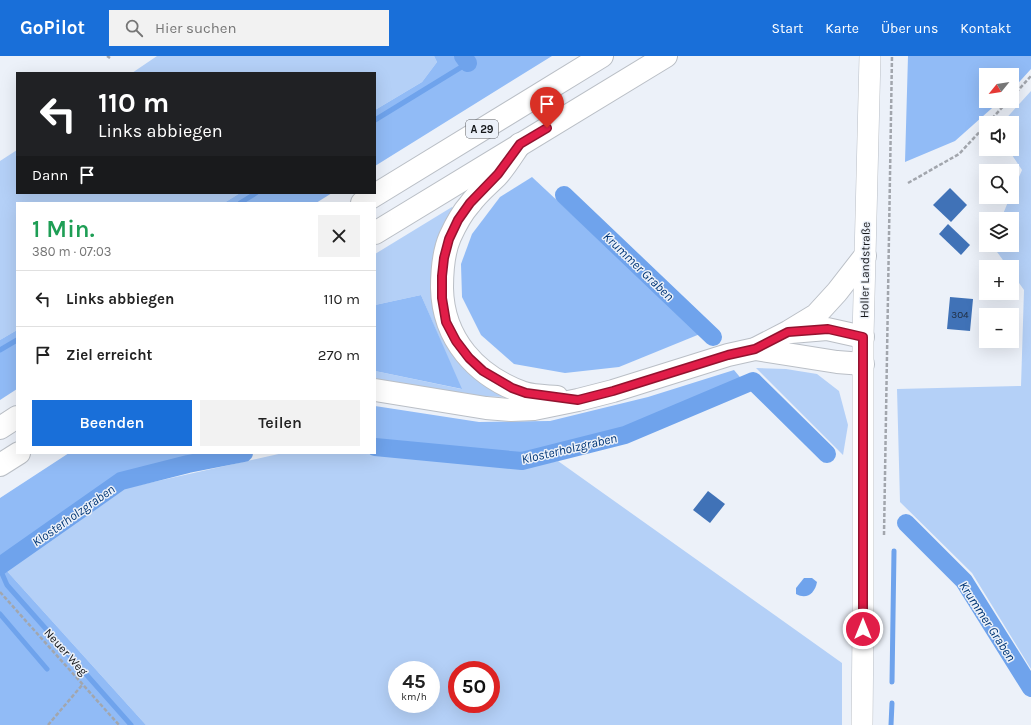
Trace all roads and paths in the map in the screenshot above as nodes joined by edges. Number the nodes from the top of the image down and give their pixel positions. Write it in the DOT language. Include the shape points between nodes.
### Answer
graph roads {
  1 [pos="107,56"];
  2 [pos="602,56"];
  3 [pos="666,56"];
  4 [pos="870,56"];
  5 [pos="892,56"];
  6 [pos="110,58"];
  7 [pos="1031,76"];
  8 [pos="1019,89"];
  9 [pos="1002,108"];
  10 [pos="994,116"];
  11 [pos="979,133"];
  12 [pos="520,144"];
  13 [pos="908,183"];
  14 [pos="364,202"];
  15 [pos="376,232"];
  16 [pos="865,256"];
  17 [pos="788,332"];
  18 [pos="863,337"];
  19 [pos="755,349"];
  20 [pos="863,364"];
  21 [pos="376,390"];
  22 [pos="578,400"];
  23 [pos="16,418"];
  24 [pos="0,428"];
  25 [pos="17,454"];
  26 [pos="0,465"];
  27 [pos="884,537"];
  28 [pos="0,592"];
  29 [pos="83,684"];
  30 [pos="48,725"];
  31 [pos="119,725"];
  32 [pos="862,725"];
  1 -- 6 [label="path"];
  2 -- 14 [label="highway, A 29"];
  3 -- 12 [label="highway, A 29"];
  4 -- 16 [label="main road, Holler Landstraße"];
  5 -- 27 [label="path"];
  7 -- 8 [label="path"];
  9 -- 10 [label="path"];
  11 -- 13 [label="path" via="959,154"];
  12 -- 15 [label="highway, A 29"];
  12 -- 22 [label="highway" via="498,174 470,203 449,239 442,276 446,322 456,341 483,371 526,393"];
  16 -- 17 [label="highway" via="816,315"];
  16 -- 18 [label="main road, Holler Landstraße"];
  17 -- 18 [label="highway" via="828,329"];
  17 -- 19 [label="highway"];
  18 -- 20 [label="main road, Holler Landstraße"];
  19 -- 20 [label="highway"];
  19 -- 22 [label="highway"];
  20 -- 32 [label="main road, Holler Landstraße"];
  21 -- 22 [label="highway" via="511,410 534,409"];
  23 -- 24 [label="highway"];
  25 -- 26 [label="highway"];
  28 -- 29 [label="path, Neuer Weg"];
  29 -- 30 [label="path"];
  29 -- 31 [label="path, Neuer Weg"];
}
